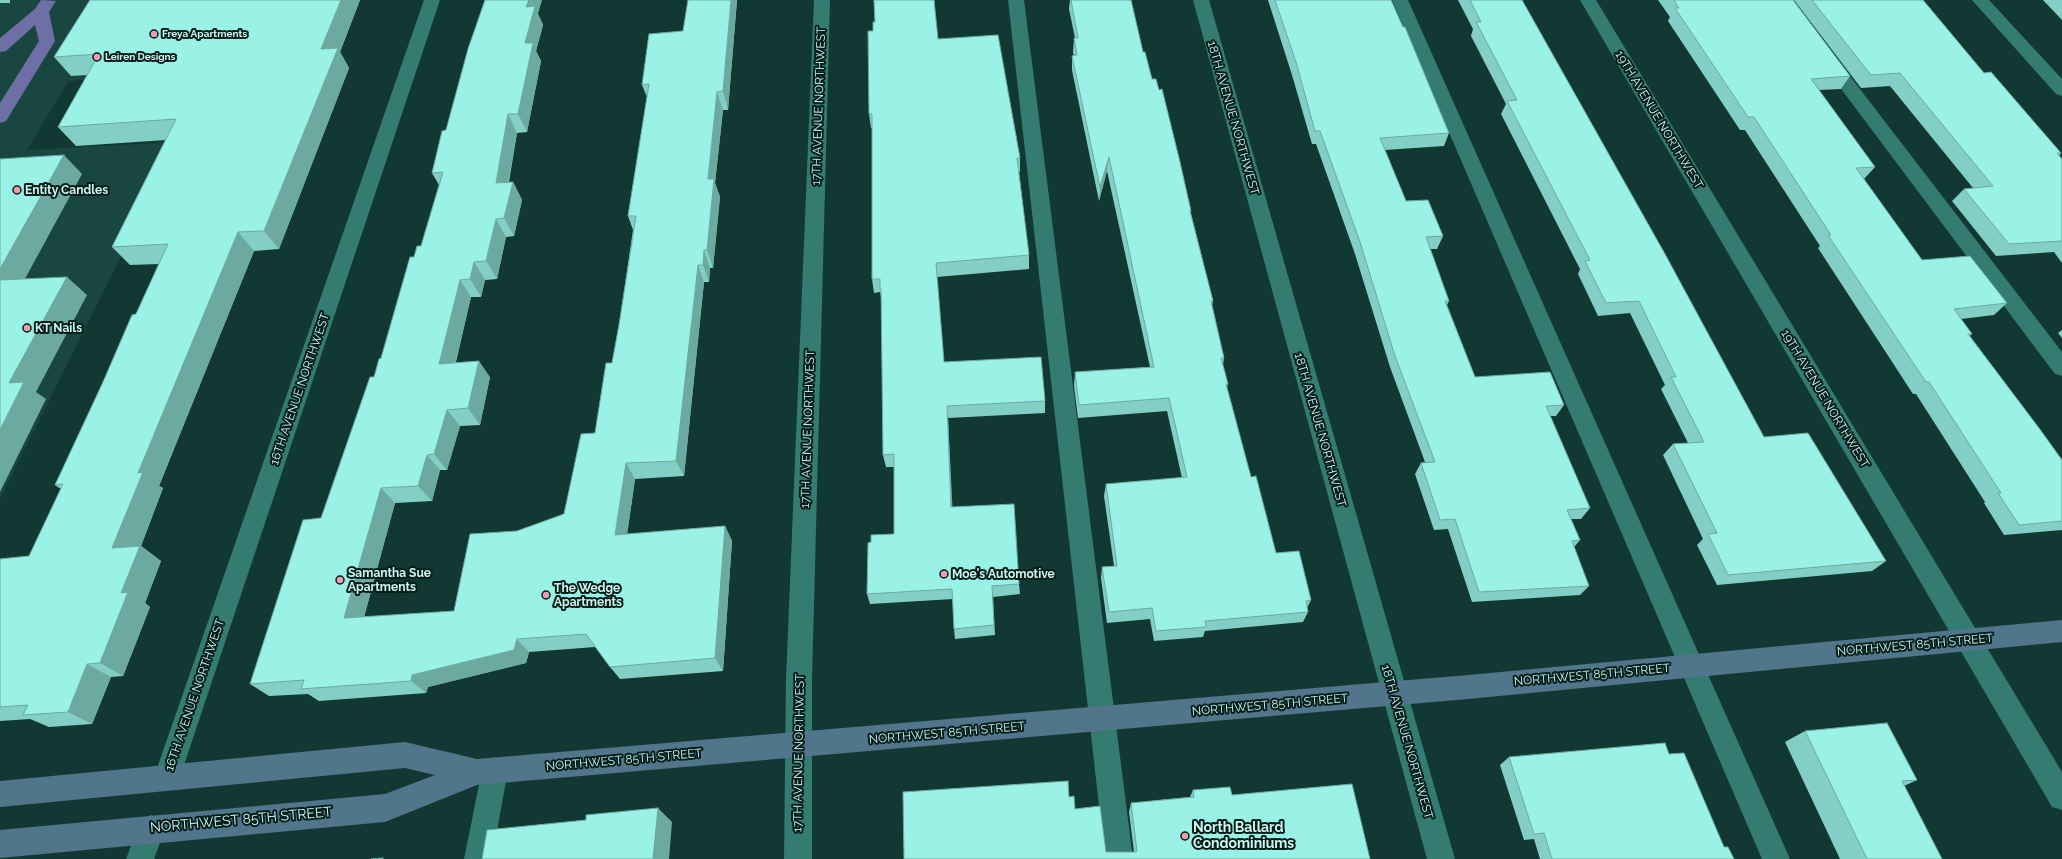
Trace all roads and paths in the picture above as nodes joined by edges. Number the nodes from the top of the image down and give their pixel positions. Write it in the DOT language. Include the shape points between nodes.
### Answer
graph roads {
  1 [pos="432,0"];
  2 [pos="822,0"];
  3 [pos="1016,0"];
  4 [pos="1200,0"];
  5 [pos="1400,0"];
  6 [pos="1588,0"];
  7 [pos="1980,0"];
  8 [pos="45,6"];
  9 [pos="1818,44"];
  10 [pos="0,47"];
  11 [pos="2062,90"];
  12 [pos="0,117"];
  13 [pos="2062,368"];
  14 [pos="2062,631"];
  15 [pos="1969,640"];
  16 [pos="1691,666"];
  17 [pos="1393,694"];
  18 [pos="1101,720"];
  19 [pos="799,745"];
  20 [pos="486,771"];
  21 [pos="167,777"];
  22 [pos="0,794"];
  23 [pos="2062,797"];
  24 [pos="151,829"];
  25 [pos="0,844"];
  26 [pos="140,859"];
  27 [pos="478,859"];
  28 [pos="798,859"];
  29 [pos="1120,859"];
  30 [pos="1441,859"];
  31 [pos="1776,859"];
  1 -- 21 [label="street, 16TH AVENUE NORTHWEST"];
  2 -- 19 [label="street, 17TH AVENUE NORTHWEST"];
  3 -- 18 [label="street"];
  4 -- 17 [label="street, 18TH AVENUE NORTHWEST"];
  5 -- 16 [label="street"];
  6 -- 15 [label="street, 19TH AVENUE NORTHWEST"];
  7 -- 11 [label="street"];
  8 -- 10 [label="main road"];
  8 -- 12 [label="main road" via="47,41"];
  9 -- 13 [label="street"];
  14 -- 15 [label="street, NORTHWEST 85TH STREET"];
  15 -- 16 [label="street, NORTHWEST 85TH STREET"];
  15 -- 23 [label="street, 19TH AVENUE NORTHWEST"];
  16 -- 17 [label="street, NORTHWEST 85TH STREET"];
  16 -- 31 [label="street"];
  17 -- 18 [label="street, NORTHWEST 85TH STREET"];
  17 -- 30 [label="street, 18TH AVENUE NORTHWEST"];
  18 -- 19 [label="street, NORTHWEST 85TH STREET"];
  18 -- 29 [label="street"];
  19 -- 20 [label="street, NORTHWEST 85TH STREET"];
  19 -- 28 [label="street, 17TH AVENUE NORTHWEST"];
  20 -- 21 [label="street, NORTHWEST 85TH STREET" via="405,755"];
  20 -- 24 [label="street, NORTHWEST 85TH STREET" via="385,808"];
  20 -- 27 [label="street"];
  21 -- 22 [label="street, NORTHWEST 85TH STREET"];
  24 -- 25 [label="street, NORTHWEST 85TH STREET"];
  24 -- 26 [label="street"];
}
